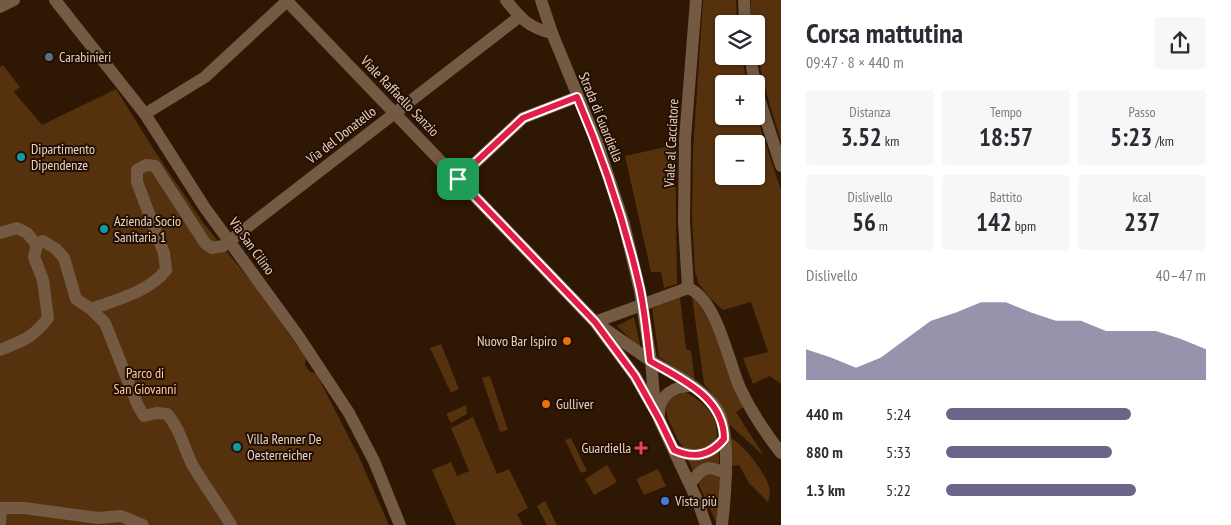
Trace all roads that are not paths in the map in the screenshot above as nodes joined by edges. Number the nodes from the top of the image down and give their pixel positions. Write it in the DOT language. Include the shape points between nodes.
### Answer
graph roads {
  1 [pos="14,0"];
  2 [pos="55,0"];
  3 [pos="506,0"];
  4 [pos="541,0"];
  5 [pos="696,0"];
  6 [pos="744,0"];
  7 [pos="287,1"];
  8 [pos="0,7"];
  9 [pos="745,15"];
  10 [pos="518,17"];
  11 [pos="552,33"];
  12 [pos="577,97"];
  13 [pos="394,112"];
  14 [pos="145,114"];
  15 [pos="765,117"];
  16 [pos="781,166"];
  17 [pos="458,179"];
  18 [pos="0,233"];
  19 [pos="229,241"];
  20 [pos="37,245"];
  21 [pos="688,288"];
  22 [pos="642,305"];
  23 [pos="91,309"];
  24 [pos="595,322"];
  25 [pos="0,350"];
  26 [pos="650,361"];
  27 [pos="692,386"];
  28 [pos="659,419"];
  29 [pos="724,439"];
  30 [pos="674,450"];
  31 [pos="781,454"];
  32 [pos="726,474"];
  33 [pos="690,484"];
  34 [pos="0,508"];
  35 [pos="0,522"];
  36 [pos="143,525"];
  37 [pos="231,525"];
  38 [pos="400,525"];
  39 [pos="706,525"];
  40 [pos="722,525"];
  1 -- 8 [label="street"];
  2 -- 14 [label="street, Via San Cilino"];
  3 -- 10 [label="street"];
  4 -- 11 [label="street, Strada di Guardiella"];
  5 -- 21 [label="street, Viale al Cacciatore" via="684,140"];
  6 -- 9 [label="street"];
  7 -- 13 [label="street, Viale Raffaello Sanzio"];
  7 -- 14 [label="street" via="205,77"];
  10 -- 11 [label="street" via="534,28"];
  10 -- 13 [label="street, Via del Donatello"];
  11 -- 12 [label="street, Strada di Guardiella"];
  12 -- 17 [label="street" via="523,118"];
  12 -- 22 [label="street, Strada di Guardiella" via="601,154 624,224"];
  13 -- 17 [label="street, Viale Raffaello Sanzio"];
  13 -- 19 [label="street, Via del Donatello"];
  14 -- 19 [label="street, Via San Cilino"];
  15 -- 16 [label="street"];
  17 -- 24 [label="street, Viale Raffaello Sanzio"];
  18 -- 20 [label="street" via="17,228 27,233"];
  19 -- 23 [label="street" via="212,248 205,243 156,166 146,164 138,170 138,182 164,253 166,270 149,286"];
  19 -- 38 [label="street, Via San Cilino" via="349,413 374,461"];
  20 -- 23 [label="street" via="43,241 64,258 76,298"];
  20 -- 25 [label="street" via="34,257 43,280 48,318 30,337"];
  21 -- 22 [label="street"];
  21 -- 31 [label="street" via="696,291 704,301 724,341 740,387"];
  22 -- 24 [label="street"];
  22 -- 26 [label="street, Strada di Guardiella"];
  23 -- 37 [label="street" via="105,324 144,416 167,414 174,422 192,464"];
  24 -- 26 [label="street"];
  24 -- 28 [label="street" via="635,376"];
  26 -- 27 [label="street"];
  26 -- 28 [label="street, Strada di Guardiella"];
  27 -- 28 [label="street" via="681,386 662,399"];
  27 -- 29 [label="street" via="718,411 724,426"];
  28 -- 30 [label="street"];
  29 -- 30 [label="street" via="704,455 693,456"];
  29 -- 32 [label="street"];
  30 -- 33 [label="street"];
  32 -- 33 [label="street" via="710,467 703,469"];
  32 -- 40 [label="street"];
  33 -- 39 [label="street"];
  34 -- 35 [label="street"];
  34 -- 36 [label="street" via="98,518 121,516"];
}
